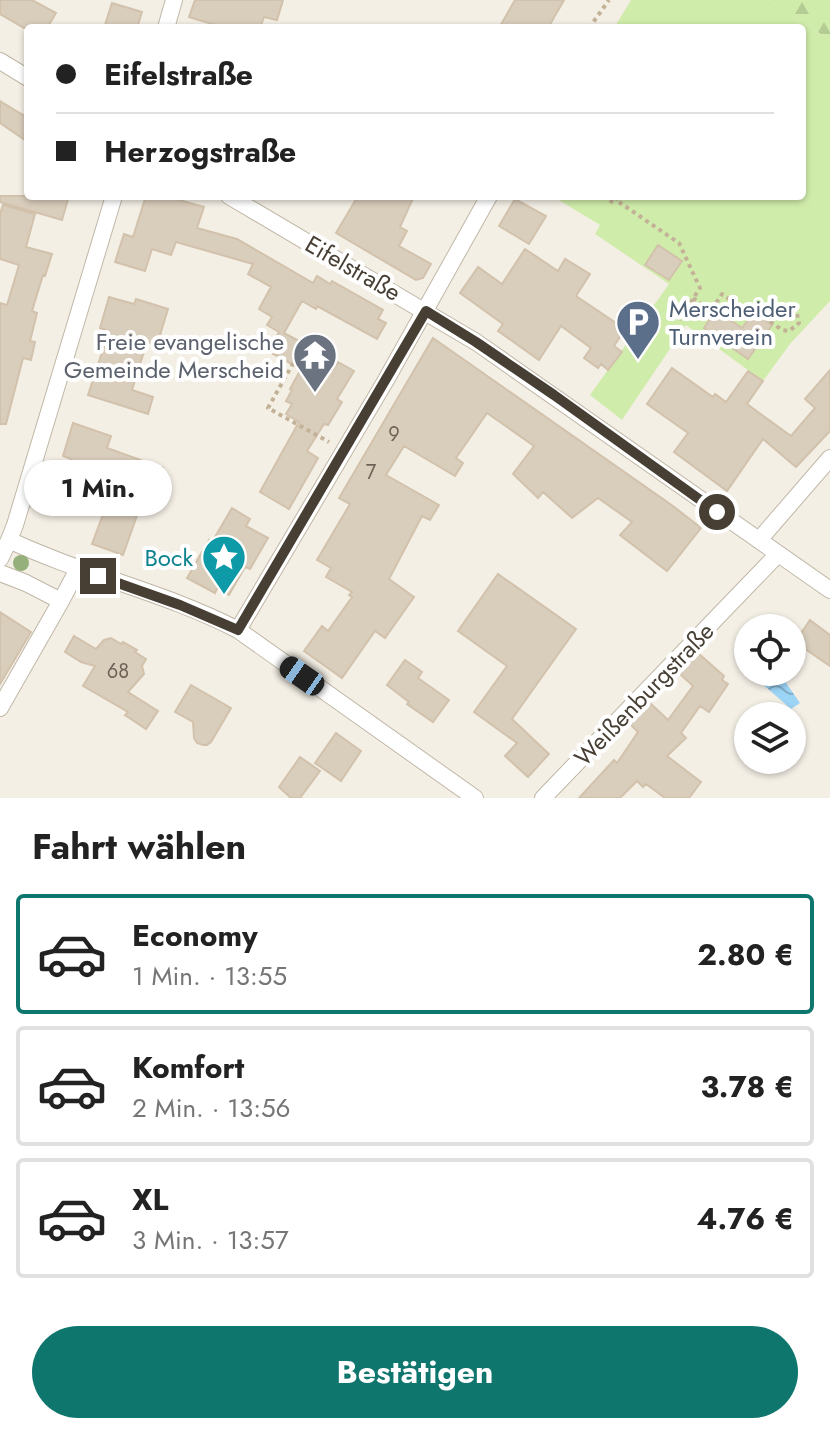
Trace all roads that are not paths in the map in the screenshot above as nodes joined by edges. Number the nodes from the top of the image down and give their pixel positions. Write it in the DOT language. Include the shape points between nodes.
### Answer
graph roads {
  1 [pos="174,0"];
  2 [pos="167,24"];
  3 [pos="0,61"];
  4 [pos="24,76"];
  5 [pos="113,200"];
  6 [pos="236,200"];
  7 [pos="487,200"];
  8 [pos="426,311"];
  9 [pos="830,458"];
  10 [pos="9,540"];
  11 [pos="759,540"];
  12 [pos="778,554"];
  13 [pos="0,559"];
  14 [pos="78,569"];
  15 [pos="0,573"];
  16 [pos="830,590"];
  17 [pos="61,601"];
  18 [pos="238,630"];
  19 [pos="0,708"];
  20 [pos="475,798"];
  21 [pos="543,798"];
  1 -- 2 [label="street"];
  3 -- 4 [label="street"];
  5 -- 10 [label="street"];
  6 -- 8 [label="street, Eifelstraße"];
  7 -- 8 [label="street"];
  8 -- 11 [label="street, Eifelstraße"];
  8 -- 18 [label="street"];
  9 -- 11 [label="street"];
  10 -- 13 [label="street"];
  10 -- 14 [label="street"];
  11 -- 12 [label="street, Eifelstraße"];
  12 -- 16 [label="street, Eifelstraße"];
  12 -- 21 [label="street, Weißenburgstraße"];
  14 -- 17 [label="street"];
  14 -- 18 [label="street"];
  15 -- 17 [label="street"];
  17 -- 19 [label="street"];
  18 -- 20 [label="street"];
}
